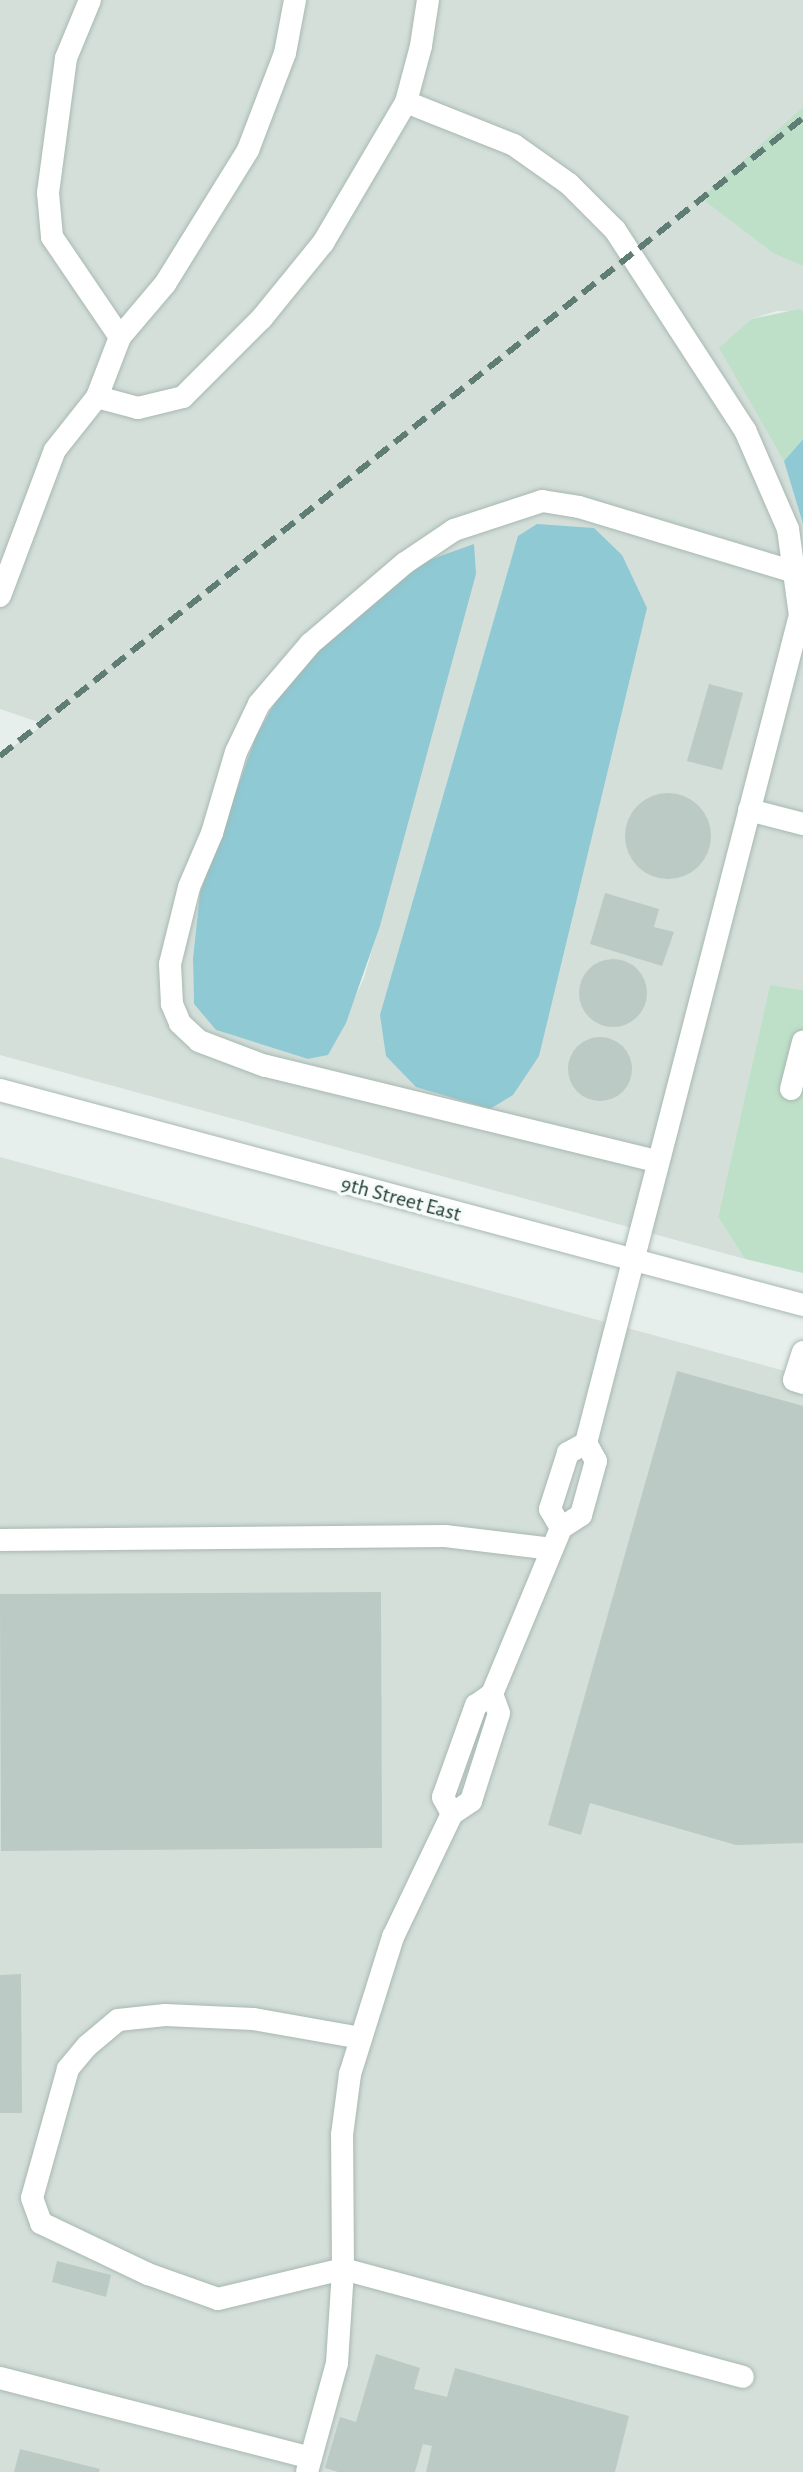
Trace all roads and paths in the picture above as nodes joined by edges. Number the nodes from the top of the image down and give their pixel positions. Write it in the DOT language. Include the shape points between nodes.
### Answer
graph roads {
  1 [pos="90,0"];
  2 [pos="295,0"];
  3 [pos="428,0"];
  4 [pos="406,102"];
  5 [pos="120,337"];
  6 [pos="97,397"];
  7 [pos="794,572"];
  8 [pos="0,596"];
  9 [pos="749,810"];
  10 [pos="803,824"];
  11 [pos="803,1042"];
  12 [pos="791,1089"];
  13 [pos="0,1090"];
  14 [pos="656,1161"];
  15 [pos="632,1261"];
  16 [pos="803,1305"];
  17 [pos="803,1352"];
  18 [pos="803,1383"];
  19 [pos="586,1443"];
  20 [pos="556,1538"];
  21 [pos="0,1540"];
  22 [pos="361,2038"];
  23 [pos="343,2269"];
  24 [pos="743,2377"];
  25 [pos="0,2378"];
  26 [pos="309,2465"];
  1 -- 5 [label="street" via="66,58 48,193 52,237"];
  2 -- 5 [label="street" via="285,53 248,150 165,284"];
  3 -- 4 [label="street"];
  4 -- 6 [label="street" via="323,243 262,318 183,397 138,408"];
  4 -- 7 [label="street" via="514,145 569,184 615,230 745,430 788,529"];
  5 -- 6 [label="street"];
  6 -- 8 [label="street" via="55,450"];
  7 -- 9 [label="street" via="800,615"];
  7 -- 14 [label="street" via="579,507 542,501 454,530 405,563 310,644 259,704 236,752 189,887 170,964 172,1004 180,1023 199,1041 265,1066"];
  9 -- 10 [label="street"];
  9 -- 14 [label="street"];
  11 -- 12 [label="street"];
  13 -- 15 [label="street, 9th Street East"];
  14 -- 15 [label="street"];
  15 -- 16 [label="street, 9th Street East"];
  15 -- 19 [label="street"];
  17 -- 18 [label="street" via="794,1380"];
  19 -- 20 [label="street" via="568,1453 550,1509"];
  19 -- 20 [label="street" via="596,1461 581,1515"];
  20 -- 21 [label="street"];
  20 -- 22 [label="street" via="492,1694 499,1713 471,1801 452,1814 393,1937"];
  22 -- 23 [label="street" via="342,2135"];
  22 -- 23 [label="street" via="253,2019 165,2015 118,2020 68,2069 32,2198 41,2223 148,2274 218,2299"];
  23 -- 24 [label="street"];
  23 -- 26 [label="street" via="337,2363"];
  25 -- 26 [label="street"];
}
